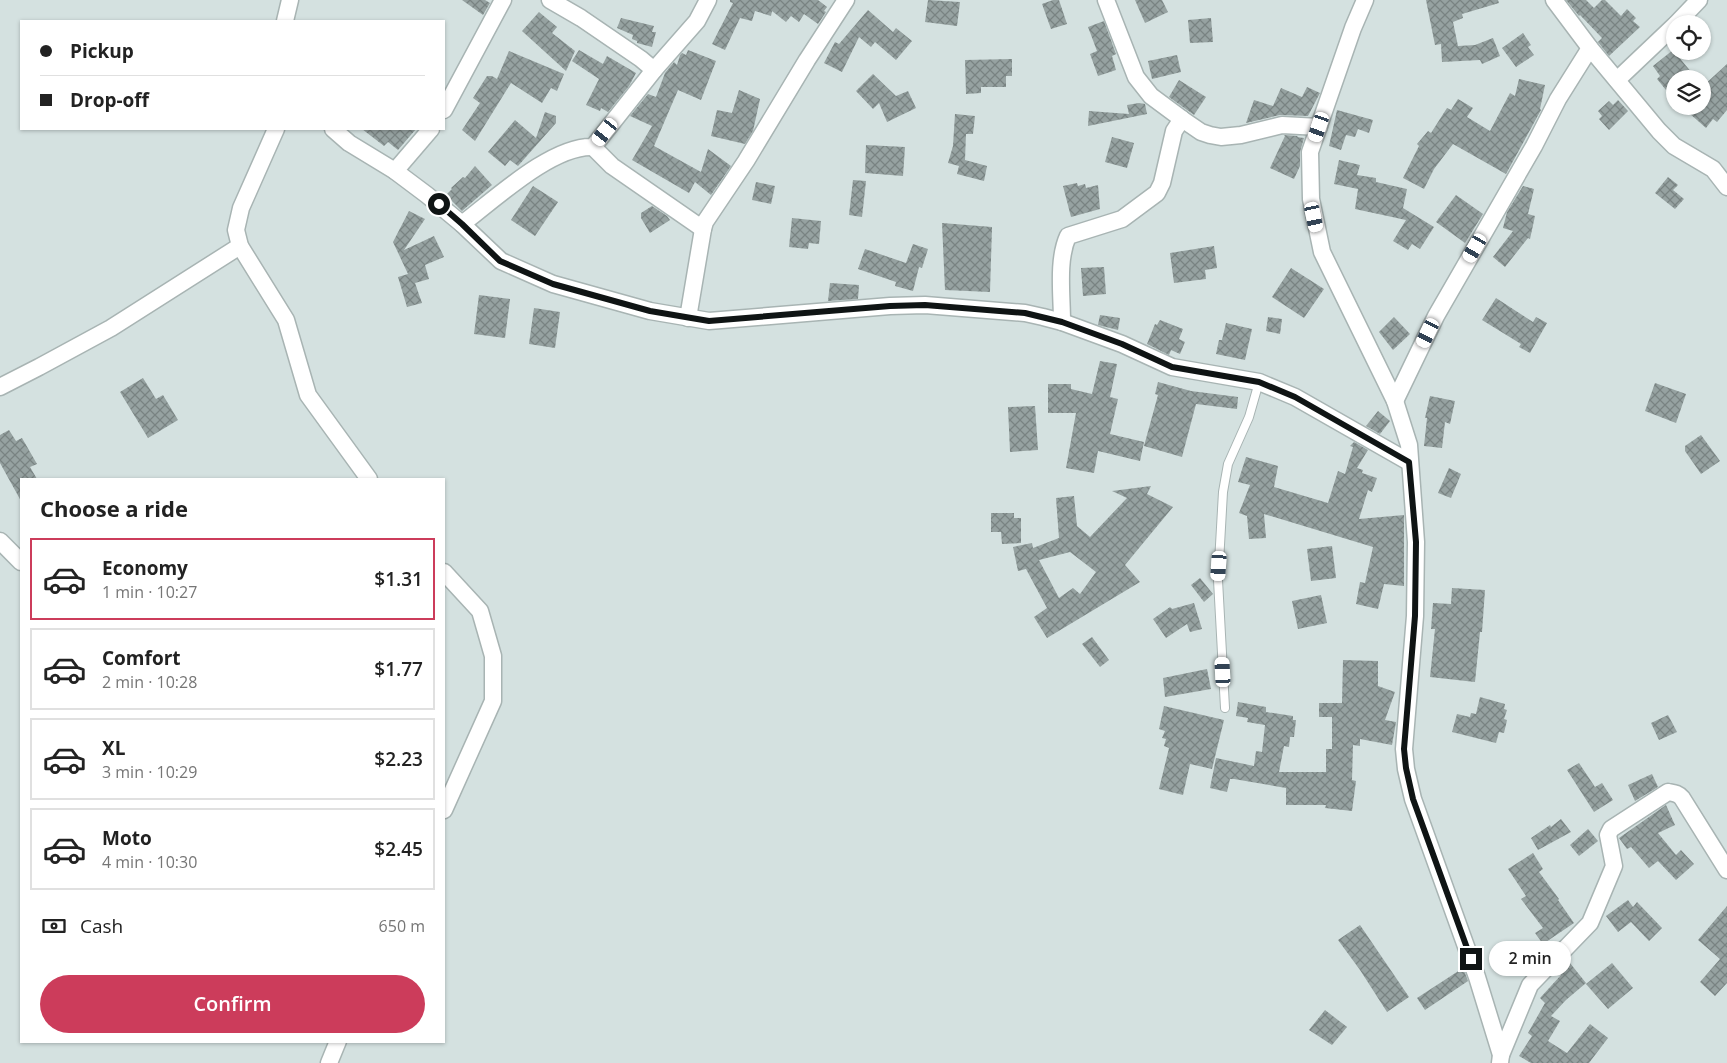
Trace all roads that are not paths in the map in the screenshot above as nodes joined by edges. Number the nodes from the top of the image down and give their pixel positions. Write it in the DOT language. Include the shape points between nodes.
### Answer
graph roads {
  1 [pos="290,0"];
  2 [pos="503,0"];
  3 [pos="550,0"];
  4 [pos="708,0"];
  5 [pos="846,0"];
  6 [pos="1106,0"];
  7 [pos="1365,0"];
  8 [pos="1554,0"];
  9 [pos="1699,0"];
  10 [pos="1685,15"];
  11 [pos="285,20"];
  12 [pos="1666,34"];
  13 [pos="1590,48"];
  14 [pos="654,70"];
  15 [pos="1618,80"];
  16 [pos="445,108"];
  17 [pos="1182,120"];
  18 [pos="1319,127"];
  19 [pos="276,130"];
  20 [pos="334,130"];
  21 [pos="430,130"];
  22 [pos="593,147"];
  23 [pos="394,171"];
  24 [pos="1727,187"];
  25 [pos="462,224"];
  26 [pos="703,228"];
  27 [pos="240,246"];
  28 [pos="688,318"];
  29 [pos="1062,322"];
  30 [pos="1259,382"];
  31 [pos="0,387"];
  32 [pos="1395,401"];
  33 [pos="1409,462"];
  34 [pos="367,478"];
  35 [pos="0,541"];
  36 [pos="20,561"];
  37 [pos="445,573"];
  38 [pos="1225,708"];
  39 [pos="445,808"];
  40 [pos="1727,870"];
  41 [pos="337,1043"];
  42 [pos="1501,1059"];
  43 [pos="330,1063"];
  1 -- 11 [label="street"];
  2 -- 16 [label="street"];
  3 -- 14 [label="street" via="589,23"];
  4 -- 14 [label="street" via="697,22"];
  5 -- 26 [label="street"];
  6 -- 17 [label="street" via="1136,76 1152,96"];
  7 -- 18 [label="street"];
  8 -- 13 [label="street"];
  9 -- 10 [label="street"];
  12 -- 15 [label="street"];
  13 -- 15 [label="street"];
  13 -- 32 [label="street" via="1436,316"];
  14 -- 22 [label="street"];
  15 -- 24 [label="street" via="1674,146 1713,170"];
  17 -- 18 [label="street" via="1210,136 1221,137 1282,125"];
  17 -- 29 [label="street" via="1174,131 1162,183 1156,193 1122,220 1068,236 1062,258"];
  18 -- 32 [label="street" via="1310,152 1311,199 1322,252"];
  19 -- 27 [label="street" via="241,208 236,230"];
  20 -- 23 [label="street" via="348,143"];
  21 -- 23 [label="street"];
  22 -- 25 [label="street" via="572,150 530,171"];
  22 -- 26 [label="street" via="612,166"];
  23 -- 25 [label="street"];
  25 -- 28 [label="street" via="500,261 544,280 650,311"];
  26 -- 28 [label="street"];
  27 -- 31 [label="street" via="111,328"];
  27 -- 34 [label="street" via="286,320 308,395"];
  28 -- 29 [label="street" via="709,321 925,305 1025,313"];
  29 -- 30 [label="street" via="1172,367"];
  30 -- 33 [label="street" via="1295,397"];
  30 -- 38 [label="lane" via="1249,417 1228,464 1222,492 1218,580"];
  32 -- 33 [label="street" via="1409,445"];
  33 -- 42 [label="street" via="1416,542 1415,616 1404,749 1406,768 1413,799 1477,977"];
  35 -- 36 [label="street"];
  37 -- 39 [label="street" via="480,612 493,656 493,702"];
  40 -- 42 [label="street" via="1679,794 1668,792 1611,829 1608,835 1614,866 1590,923 1530,985"];
  41 -- 43 [label="street"];
}
